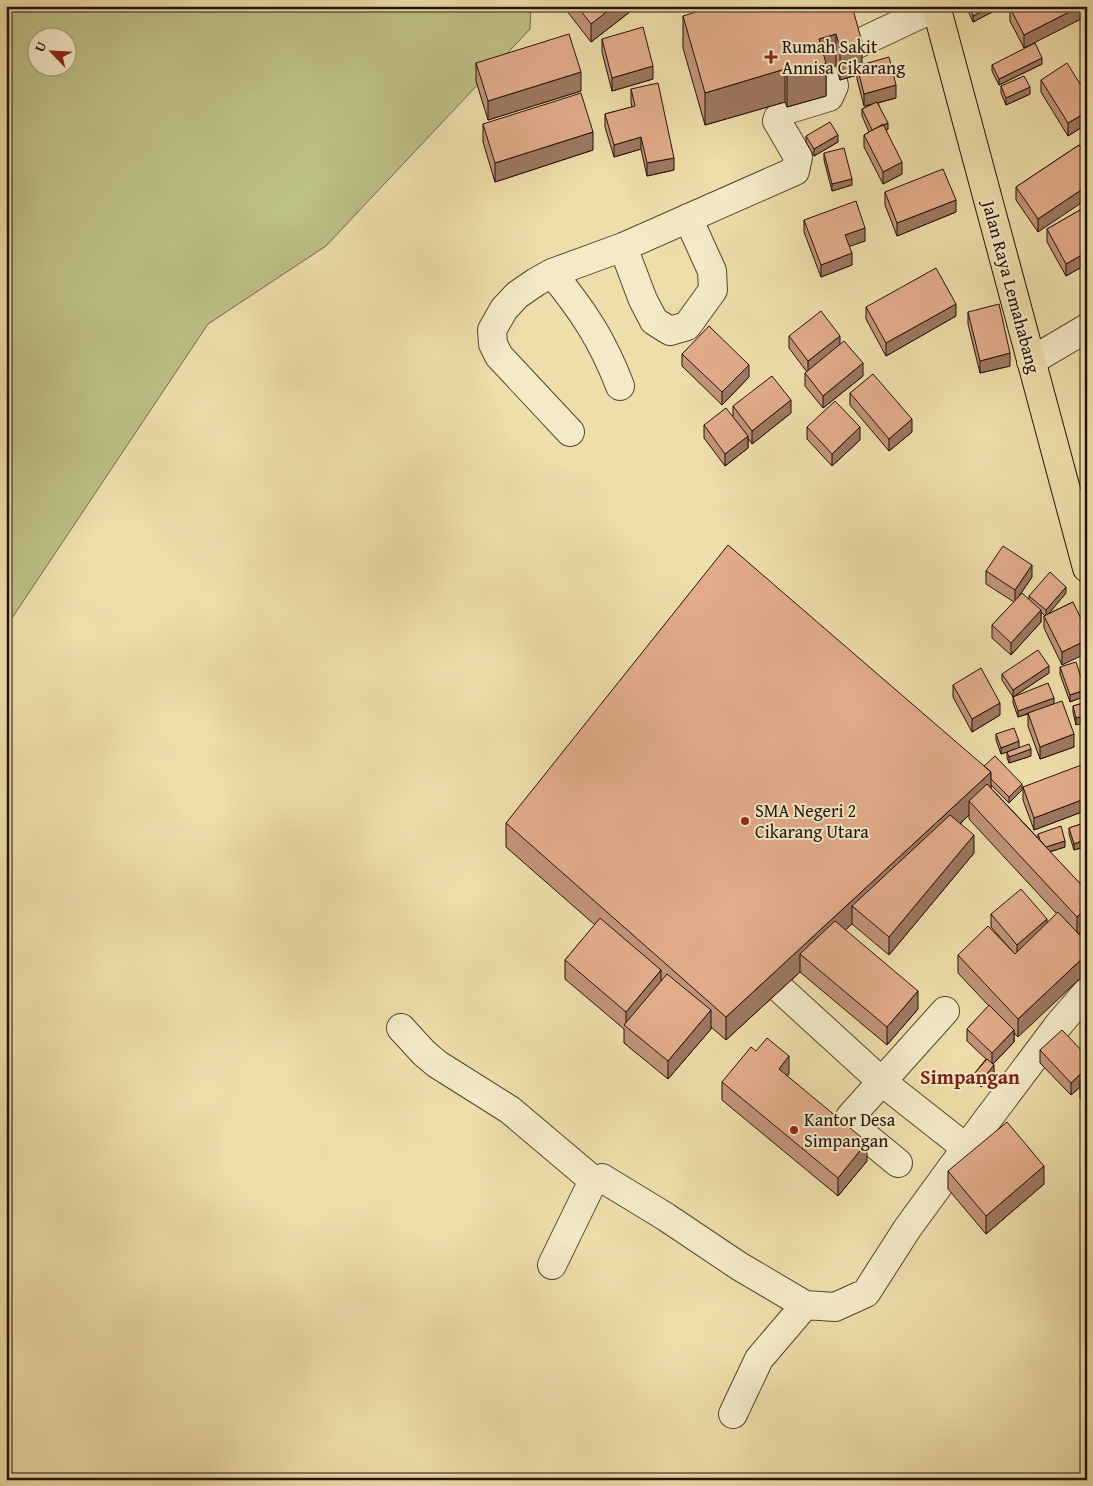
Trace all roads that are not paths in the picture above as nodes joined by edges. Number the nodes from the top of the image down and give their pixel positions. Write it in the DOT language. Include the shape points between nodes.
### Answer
graph roads {
  1 [pos="936,7"];
  2 [pos="853,46"];
  3 [pos="830,68"];
  4 [pos="688,218"];
  5 [pos="624,247"];
  6 [pos="552,273"];
  7 [pos="1087,328"];
  8 [pos="1031,361"];
  9 [pos="620,386"];
  10 [pos="570,432"];
  11 [pos="1087,568"];
  12 [pos="737,948"];
  13 [pos="1087,992"];
  14 [pos="944,1011"];
  15 [pos="401,1028"];
  16 [pos="880,1081"];
  17 [pos="966,1148"];
  18 [pos="898,1163"];
  19 [pos="599,1180"];
  20 [pos="552,1265"];
  21 [pos="806,1305"];
  22 [pos="733,1414"];
  1 -- 2 [label="street"];
  1 -- 8 [label="main road, Jalan Raya Lemahabang"];
  3 -- 4 [label="street" via="834,86 829,97 786,110 778,118 798,157 795,171"];
  4 -- 5 [label="street"];
  4 -- 5 [label="street" via="712,271 712,290 687,326 670,331 654,322"];
  5 -- 6 [label="street"];
  6 -- 9 [label="street" via="598,335"];
  6 -- 10 [label="street" via="517,295 504,309 492,330 493,344 499,356"];
  7 -- 8 [label="street"];
  8 -- 11 [label="main road, Jalan Raya Lemahabang"];
  12 -- 16 [label="street"];
  13 -- 17 [label="street"];
  14 -- 16 [label="street"];
  15 -- 19 [label="street" via="437,1064 510,1110"];
  16 -- 17 [label="street"];
  16 -- 18 [label="street" via="852,1114 850,1121"];
  17 -- 21 [label="street" via="907,1229 866,1293 835,1307"];
  19 -- 20 [label="street"];
  19 -- 21 [label="street"];
  21 -- 22 [label="street" via="759,1359"];
}
